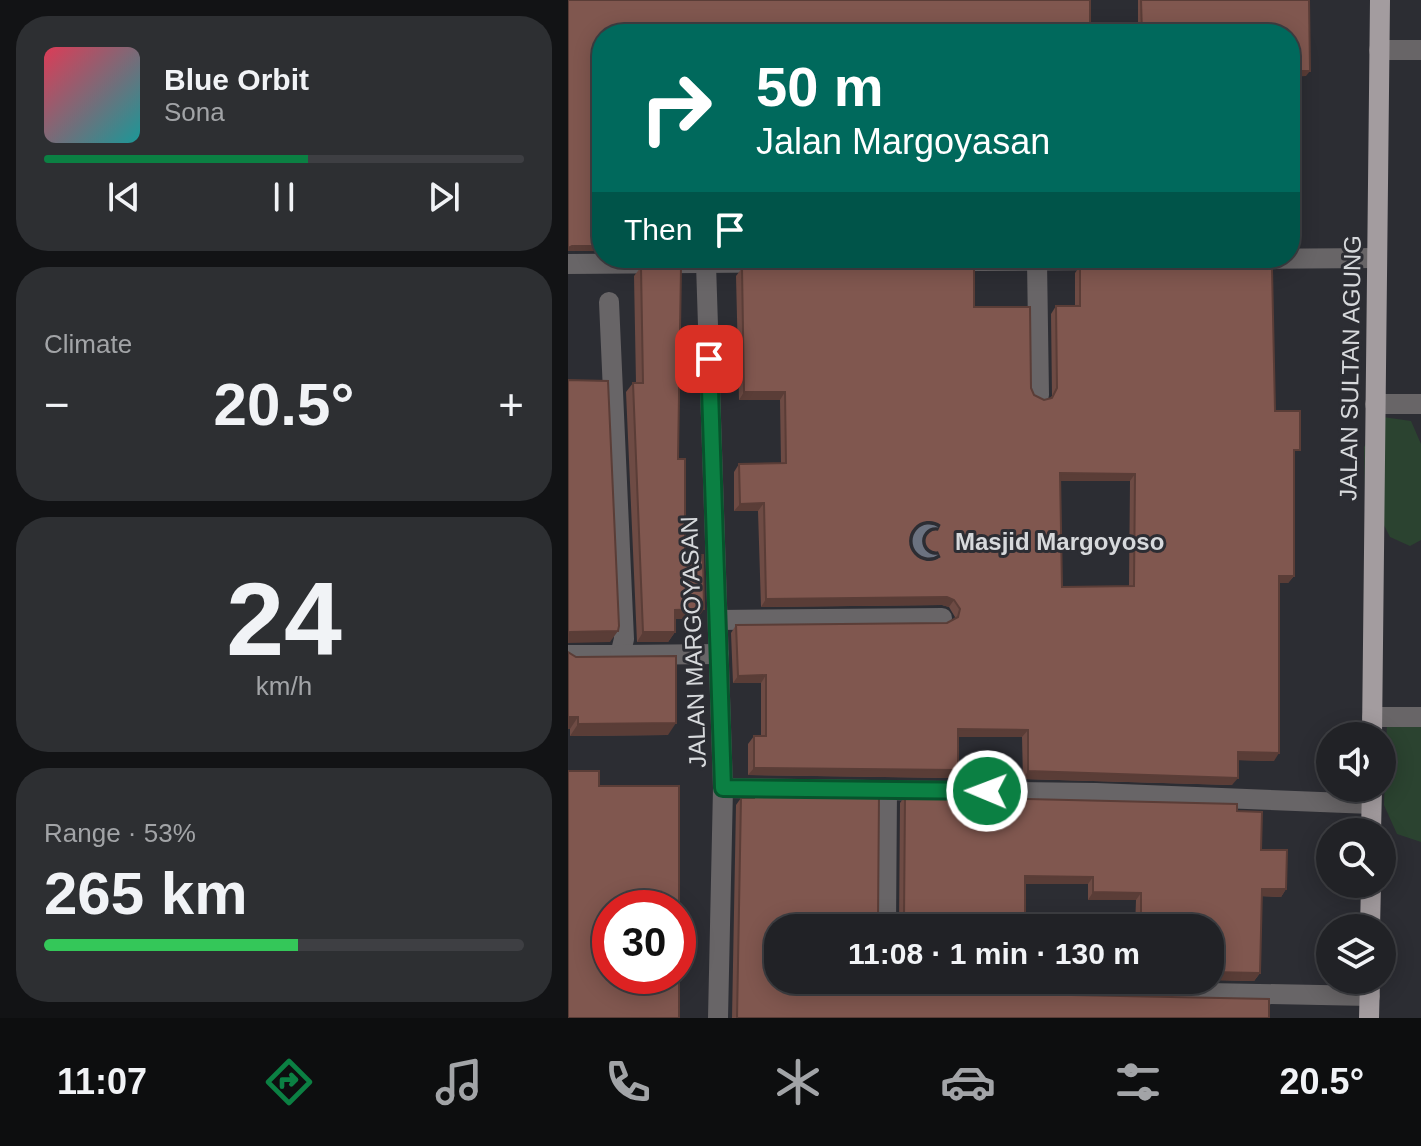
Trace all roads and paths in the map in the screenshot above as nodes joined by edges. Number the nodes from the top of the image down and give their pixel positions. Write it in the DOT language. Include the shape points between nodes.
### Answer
graph roads {
  1 [pos="1380,0"];
  2 [pos="1379,50"];
  3 [pos="1421,50"];
  4 [pos="1377,258"];
  5 [pos="1300,259"];
  6 [pos="568,264"];
  7 [pos="592,264"];
  8 [pos="706,268"];
  9 [pos="1037,268"];
  10 [pos="609,302"];
  11 [pos="1039,395"];
  12 [pos="1375,404"];
  13 [pos="1421,404"];
  14 [pos="942,618"];
  15 [pos="718,620"];
  16 [pos="719,654"];
  17 [pos="568,655"];
  18 [pos="620,655"];
  19 [pos="1421,717"];
  20 [pos="1372,722"];
  21 [pos="1396,722"];
  22 [pos="723,788"];
  23 [pos="887,790"];
  24 [pos="1316,795"];
  25 [pos="886,914"];
  26 [pos="1316,988"];
  27 [pos="1224,989"];
  28 [pos="1370,994"];
  29 [pos="718,1018"];
  30 [pos="1369,1018"];
  1 -- 2 [label="main road, JALAN SULTAN AGUNG"];
  2 -- 3 [label="street"];
  2 -- 4 [label="main road, JALAN SULTAN AGUNG"];
  4 -- 5 [label="street"];
  4 -- 12 [label="main road, JALAN SULTAN AGUNG"];
  6 -- 7 [label="street"];
  8 -- 15 [label="street, JALAN MARGOYASAN"];
  9 -- 11 [label="street"];
  10 -- 18 [label="street" via="624,639"];
  12 -- 13 [label="street"];
  12 -- 20 [label="main road, JALAN SULTAN AGUNG"];
  14 -- 15 [label="street"];
  15 -- 16 [label="street, JALAN MARGOYASAN"];
  16 -- 18 [label="street"];
  16 -- 22 [label="street, JALAN MARGOYASAN"];
  17 -- 18 [label="street"];
  19 -- 21 [label="street"];
  22 -- 23 [label="street"];
  22 -- 29 [label="street, JALAN MARGOYASAN"];
  23 -- 24 [label="street"];
  23 -- 25 [label="street"];
  26 -- 27 [label="street"];
  28 -- 30 [label="main road"];
}
